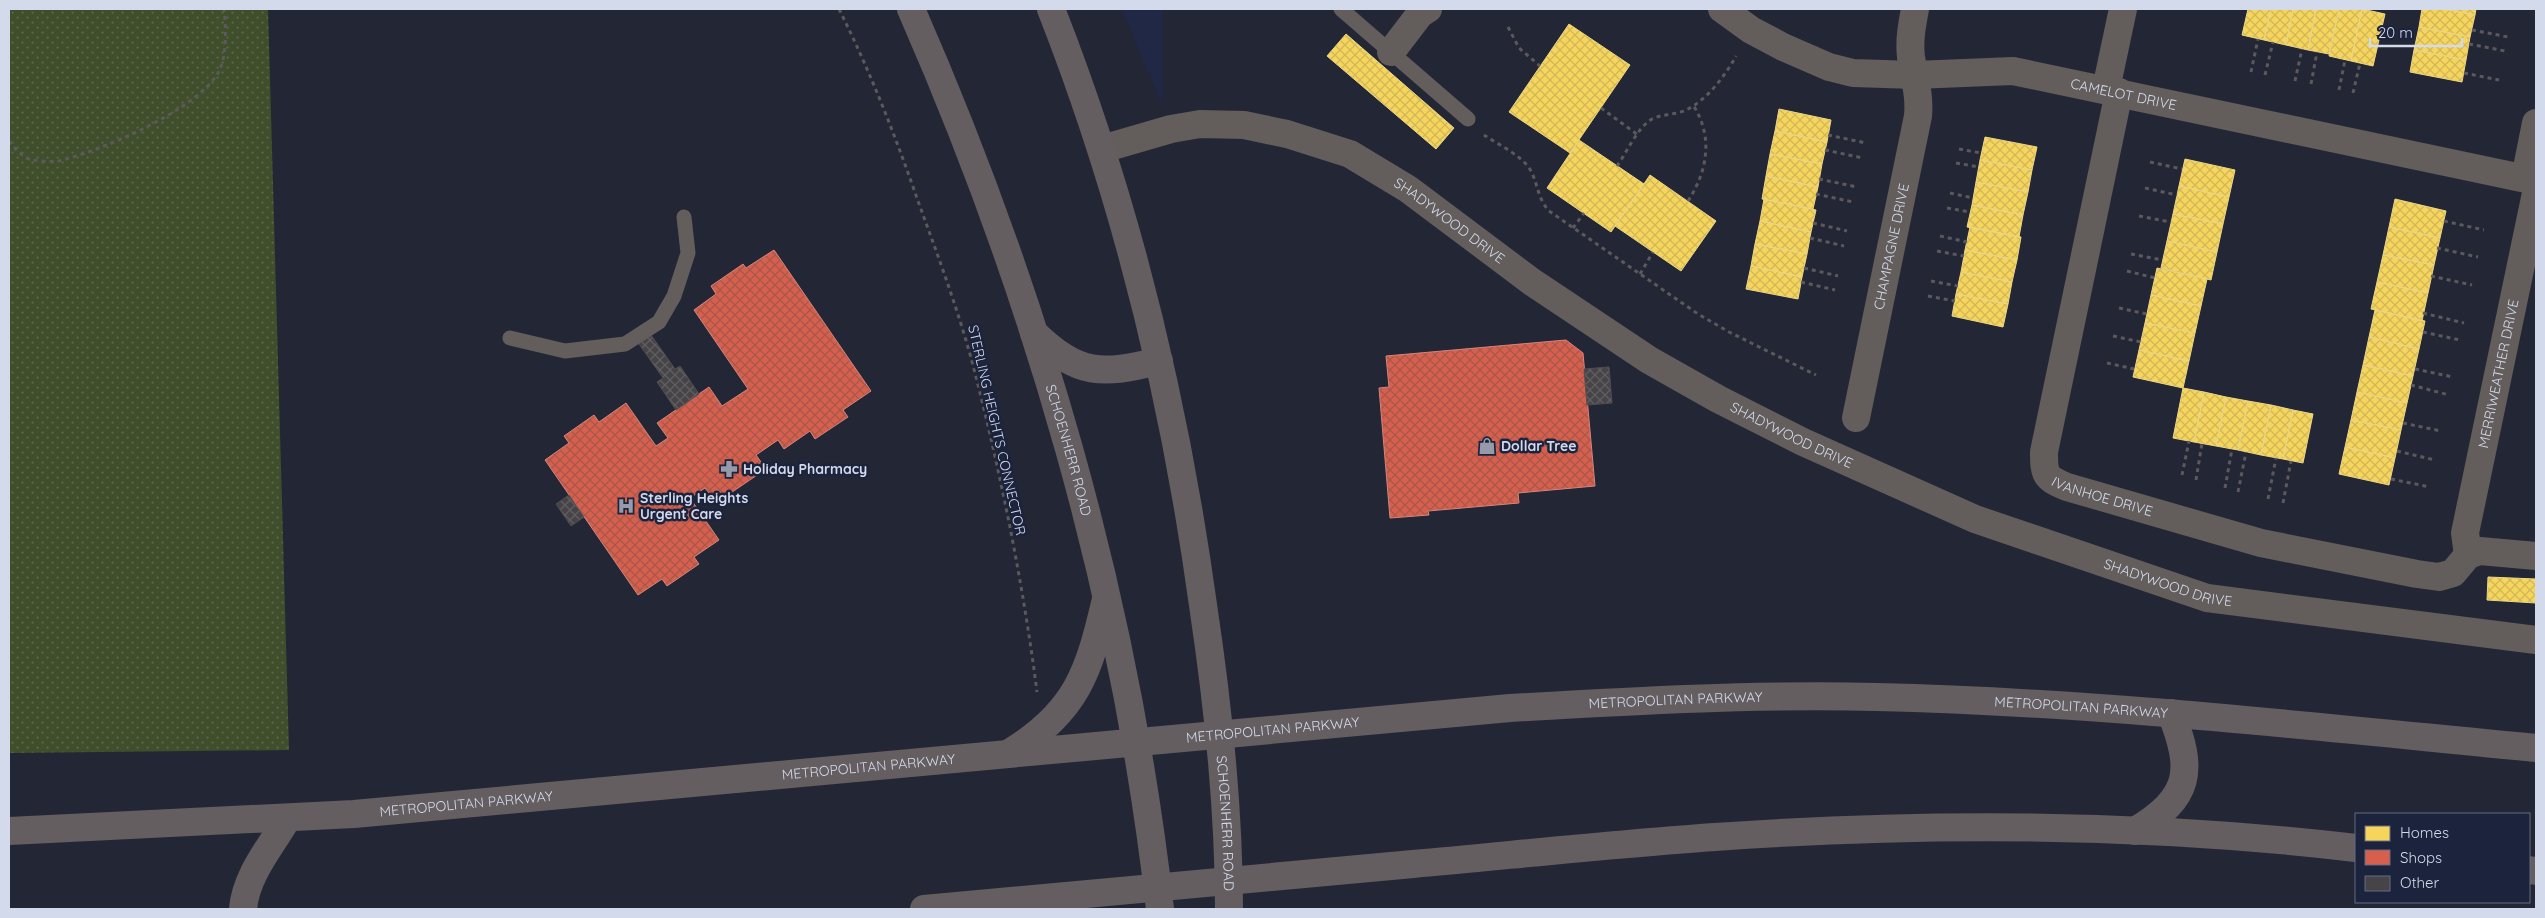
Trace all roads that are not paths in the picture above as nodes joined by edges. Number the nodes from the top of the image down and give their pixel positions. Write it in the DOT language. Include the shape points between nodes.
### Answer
graph roads {
  1 [pos="911,9"];
  2 [pos="1051,9"];
  3 [pos="1341,9"];
  4 [pos="1428,9"];
  5 [pos="1722,9"];
  6 [pos="1915,9"];
  7 [pos="2123,9"];
  8 [pos="1391,52"];
  9 [pos="1915,75"];
  10 [pos="2112,90"];
  11 [pos="1472,124"];
  12 [pos="2536,124"];
  13 [pos="1102,149"];
  14 [pos="2533,184"];
  15 [pos="684,217"];
  16 [pos="1034,333"];
  17 [pos="510,338"];
  18 [pos="1159,361"];
  19 [pos="1856,418"];
  20 [pos="2468,555"];
  21 [pos="2536,556"];
  22 [pos="1106,599"];
  23 [pos="2536,640"];
  24 [pos="2171,713"];
  25 [pos="1220,735"];
  26 [pos="1136,742"];
  27 [pos="2536,748"];
  28 [pos="1009,754"];
  29 [pos="287,819"];
  30 [pos="9,831"];
  31 [pos="2135,831"];
  32 [pos="2355,848"];
  33 [pos="1229,881"];
  34 [pos="1159,899"];
  35 [pos="243,909"];
  36 [pos="924,909"];
  37 [pos="1229,909"];
  1 -- 16 [label="main road, SCHOENHERR ROAD" via="967,142"];
  2 -- 13 [label="main road, SCHOENHERR ROAD"];
  3 -- 8 [label="lane"];
  4 -- 8 [label="street" via="1420,14"];
  5 -- 9 [label="street, CAMELOT DRIVE" via="1751,30 1829,67 1853,73"];
  6 -- 9 [label="street, CHAMPAGNE DRIVE" via="1910,36"];
  7 -- 10 [label="street"];
  8 -- 11 [label="lane"];
  9 -- 10 [label="street, CAMELOT DRIVE" via="2013,71"];
  9 -- 19 [label="street, CHAMPAGNE DRIVE" via="1920,97 1918,116"];
  10 -- 14 [label="street, CAMELOT DRIVE"];
  10 -- 20 [label="street, IVANHOE DRIVE" via="2044,452 2047,476 2067,487 2261,543 2417,574 2439,577 2453,573"];
  12 -- 14 [label="street, MERRIWEATHER DRIVE"];
  13 -- 18 [label="main road, SCHOENHERR ROAD"];
  13 -- 23 [label="street, SHADYWOOD DRIVE" via="1200,124 1244,125 1288,134 1350,154 1408,189 1532,282 1649,360 1803,442 1975,519 2207,598"];
  14 -- 20 [label="street, MERRIWEATHER DRIVE" via="2465,533"];
  15 -- 17 [label="lane" via="688,253 674,296 659,322 625,344 565,351"];
  16 -- 18 [label="main road" via="1056,354 1093,370 1112,371"];
  16 -- 22 [label="main road, SCHOENHERR ROAD" via="1076,478"];
  18 -- 25 [label="main road, SCHOENHERR ROAD" via="1187,493"];
  20 -- 21 [label="street" via="2480,551"];
  22 -- 26 [label="main road, SCHOENHERR ROAD"];
  22 -- 28 [label="main road" via="1094,652 1071,697 1057,717 1037,736"];
  24 -- 25 [label="main road, METROPOLITAN PARKWAY" via="2063,704 1883,697 1692,699 1510,708"];
  24 -- 27 [label="main road, METROPOLITAN PARKWAY"];
  24 -- 31 [label="main road" via="2185,756 2184,778 2174,800 2159,816"];
  25 -- 26 [label="main road, METROPOLITAN PARKWAY"];
  25 -- 33 [label="main road, SCHOENHERR ROAD"];
  26 -- 28 [label="main road, METROPOLITAN PARKWAY"];
  26 -- 34 [label="main road, SCHOENHERR ROAD"];
  28 -- 29 [label="main road, METROPOLITAN PARKWAY"];
  29 -- 30 [label="main road, METROPOLITAN PARKWAY"];
  29 -- 35 [label="main road" via="250,879"];
  31 -- 32 [label="main road" via="2262,838"];
  31 -- 33 [label="main road" via="1957,828 1718,837"];
  33 -- 34 [label="main road"];
  33 -- 37 [label="main road, SCHOENHERR ROAD"];
  34 -- 36 [label="main road"];
}
